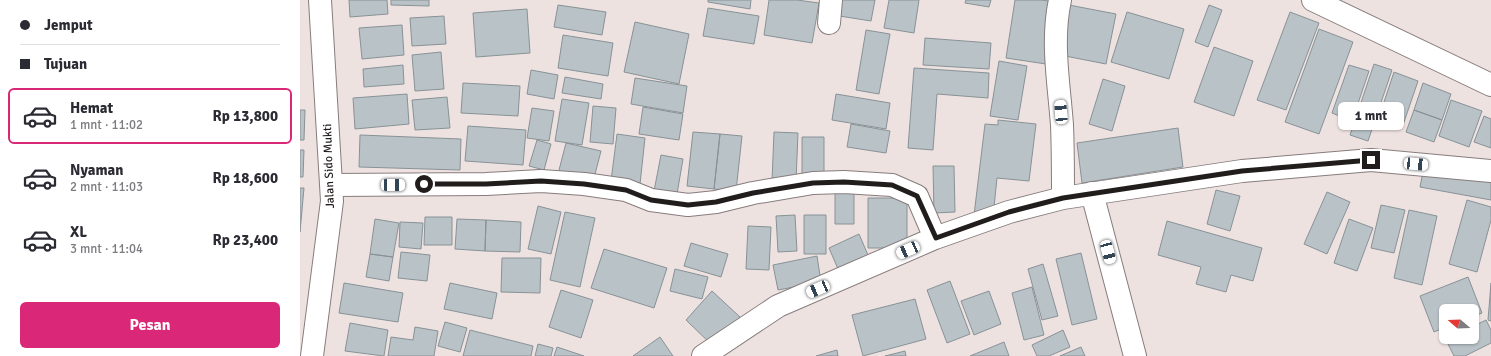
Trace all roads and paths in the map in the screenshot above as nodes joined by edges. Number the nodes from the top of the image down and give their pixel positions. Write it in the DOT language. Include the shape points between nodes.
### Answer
graph roads {
  1 [pos="320,0"];
  2 [pos="832,0"];
  3 [pos="1060,0"];
  4 [pos="1313,0"];
  5 [pos="829,23"];
  6 [pos="1491,85"];
  7 [pos="1491,171"];
  8 [pos="332,185"];
  9 [pos="1092,193"];
  10 [pos="1063,198"];
  11 [pos="936,238"];
  12 [pos="312,356"];
  13 [pos="703,356"];
  14 [pos="1135,356"];
  1 -- 8 [label="street, Jalan Sido Mukti"];
  2 -- 5 [label="street"];
  3 -- 10 [label="street" via="1056,53 1062,127"];
  4 -- 6 [label="street"];
  7 -- 9 [label="street" via="1371,160 1242,171"];
  8 -- 11 [label="street" via="541,181 626,190 651,200 688,205 813,183 892,185 917,196"];
  8 -- 12 [label="street, Jalan Sido Mukti"];
  9 -- 10 [label="street"];
  9 -- 14 [label="street"];
  10 -- 11 [label="street" via="1009,212"];
  11 -- 13 [label="street" via="778,306"];
}
